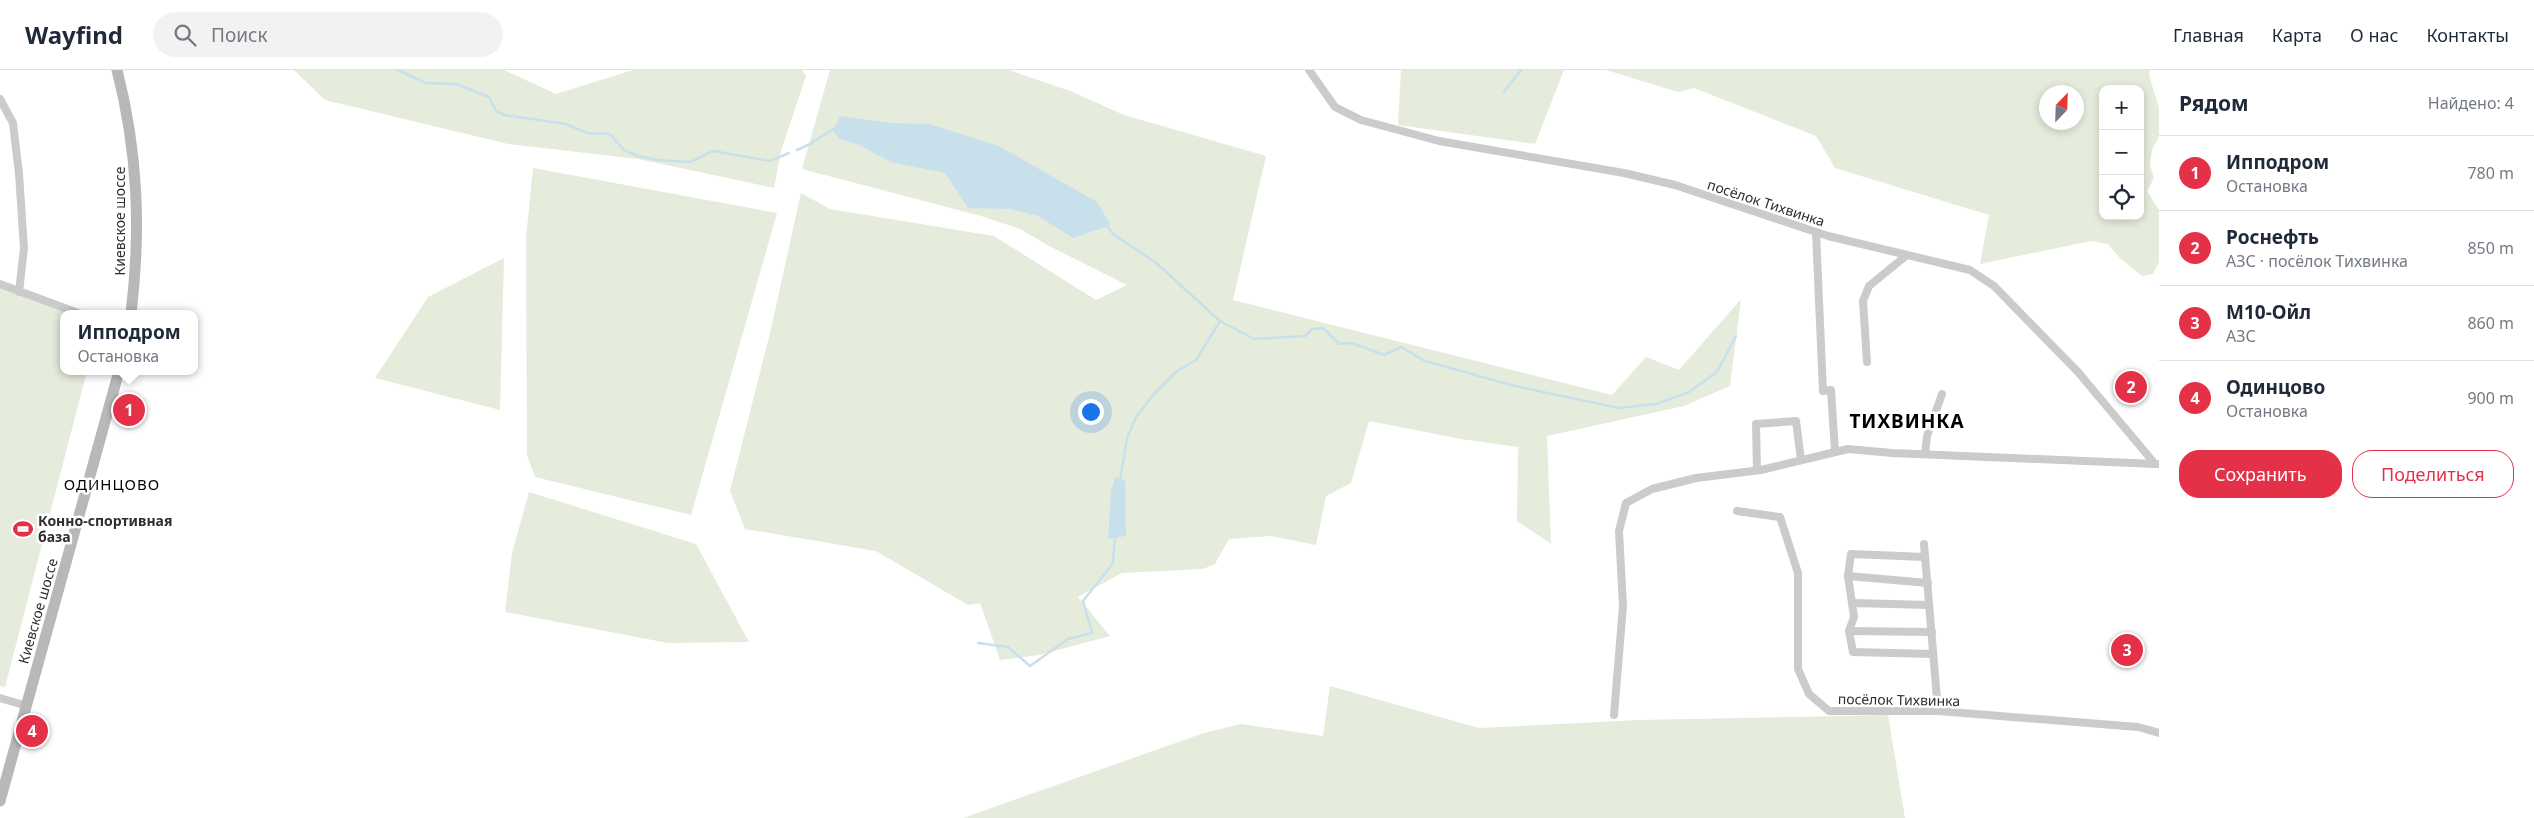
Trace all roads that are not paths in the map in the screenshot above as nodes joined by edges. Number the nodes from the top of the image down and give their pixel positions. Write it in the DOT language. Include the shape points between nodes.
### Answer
graph roads {
  1 [pos="117,70"];
  2 [pos="1309,70"];
  3 [pos="0,99"];
  4 [pos="1816,232"];
  5 [pos="1907,254"];
  6 [pos="0,284"];
  7 [pos="18,292"];
  8 [pos="70,310"];
  9 [pos="132,310"];
  10 [pos="1867,362"];
  11 [pos="118,375"];
  12 [pos="1942,394"];
  13 [pos="1835,452"];
  14 [pos="1925,454"];
  15 [pos="1801,460"];
  16 [pos="2157,464"];
  17 [pos="1757,470"];
  18 [pos="1738,511"];
  19 [pos="1924,544"];
  20 [pos="1926,556"];
  21 [pos="1848,576"];
  22 [pos="1928,583"];
  23 [pos="1852,602"];
  24 [pos="1929,605"];
  25 [pos="1849,631"];
  26 [pos="1932,632"];
  27 [pos="1932,654"];
  28 [pos="0,698"];
  29 [pos="27,706"];
  30 [pos="1938,711"];
  31 [pos="1614,715"];
  32 [pos="2159,733"];
  33 [pos="0,801"];
  1 -- 9 [label="main road, Киевское шоссе" via="135,161 136,275"];
  2 -- 4 [label="street, посёлок Тихвинка" via="1334,107 1361,120 1439,141 1675,185"];
  3 -- 7 [label="street" via="13,123 19,174 24,248"];
  4 -- 5 [label="street, посёлок Тихвинка"];
  4 -- 13 [label="street" via="1823,392 1832,390"];
  5 -- 10 [label="street" via="1869,286 1863,301"];
  5 -- 16 [label="street, посёлок Тихвинка" via="1970,270 1994,286 2078,372"];
  6 -- 7 [label="street"];
  7 -- 8 [label="street"];
  11 -- 29 [label="main road, Киевское шоссе"];
  12 -- 14 [label="street" via="1927,436"];
  13 -- 14 [label="street" via="1848,449"];
  13 -- 15 [label="street"];
  14 -- 16 [label="street"];
  15 -- 17 [label="street"];
  15 -- 17 [label="street" via="1796,421 1756,424"];
  17 -- 31 [label="street" via="1696,478 1652,489 1626,502 1619,531 1624,606"];
  18 -- 30 [label="street, посёлок Тихвинка" via="1780,517 1798,573 1798,669 1809,694 1828,712"];
  19 -- 20 [label="street"];
  20 -- 21 [label="street" via="1851,554"];
  20 -- 22 [label="street"];
  21 -- 22 [label="street"];
  21 -- 23 [label="street"];
  22 -- 24 [label="street"];
  23 -- 24 [label="street"];
  23 -- 25 [label="street" via="1854,617"];
  24 -- 26 [label="street"];
  25 -- 26 [label="street"];
  25 -- 27 [label="street" via="1854,652"];
  26 -- 27 [label="street"];
  27 -- 30 [label="street"];
  28 -- 29 [label="street"];
  29 -- 33 [label="main road, Киевское шоссе"];
  30 -- 32 [label="street, посёлок Тихвинка" via="2138,727"];
}
